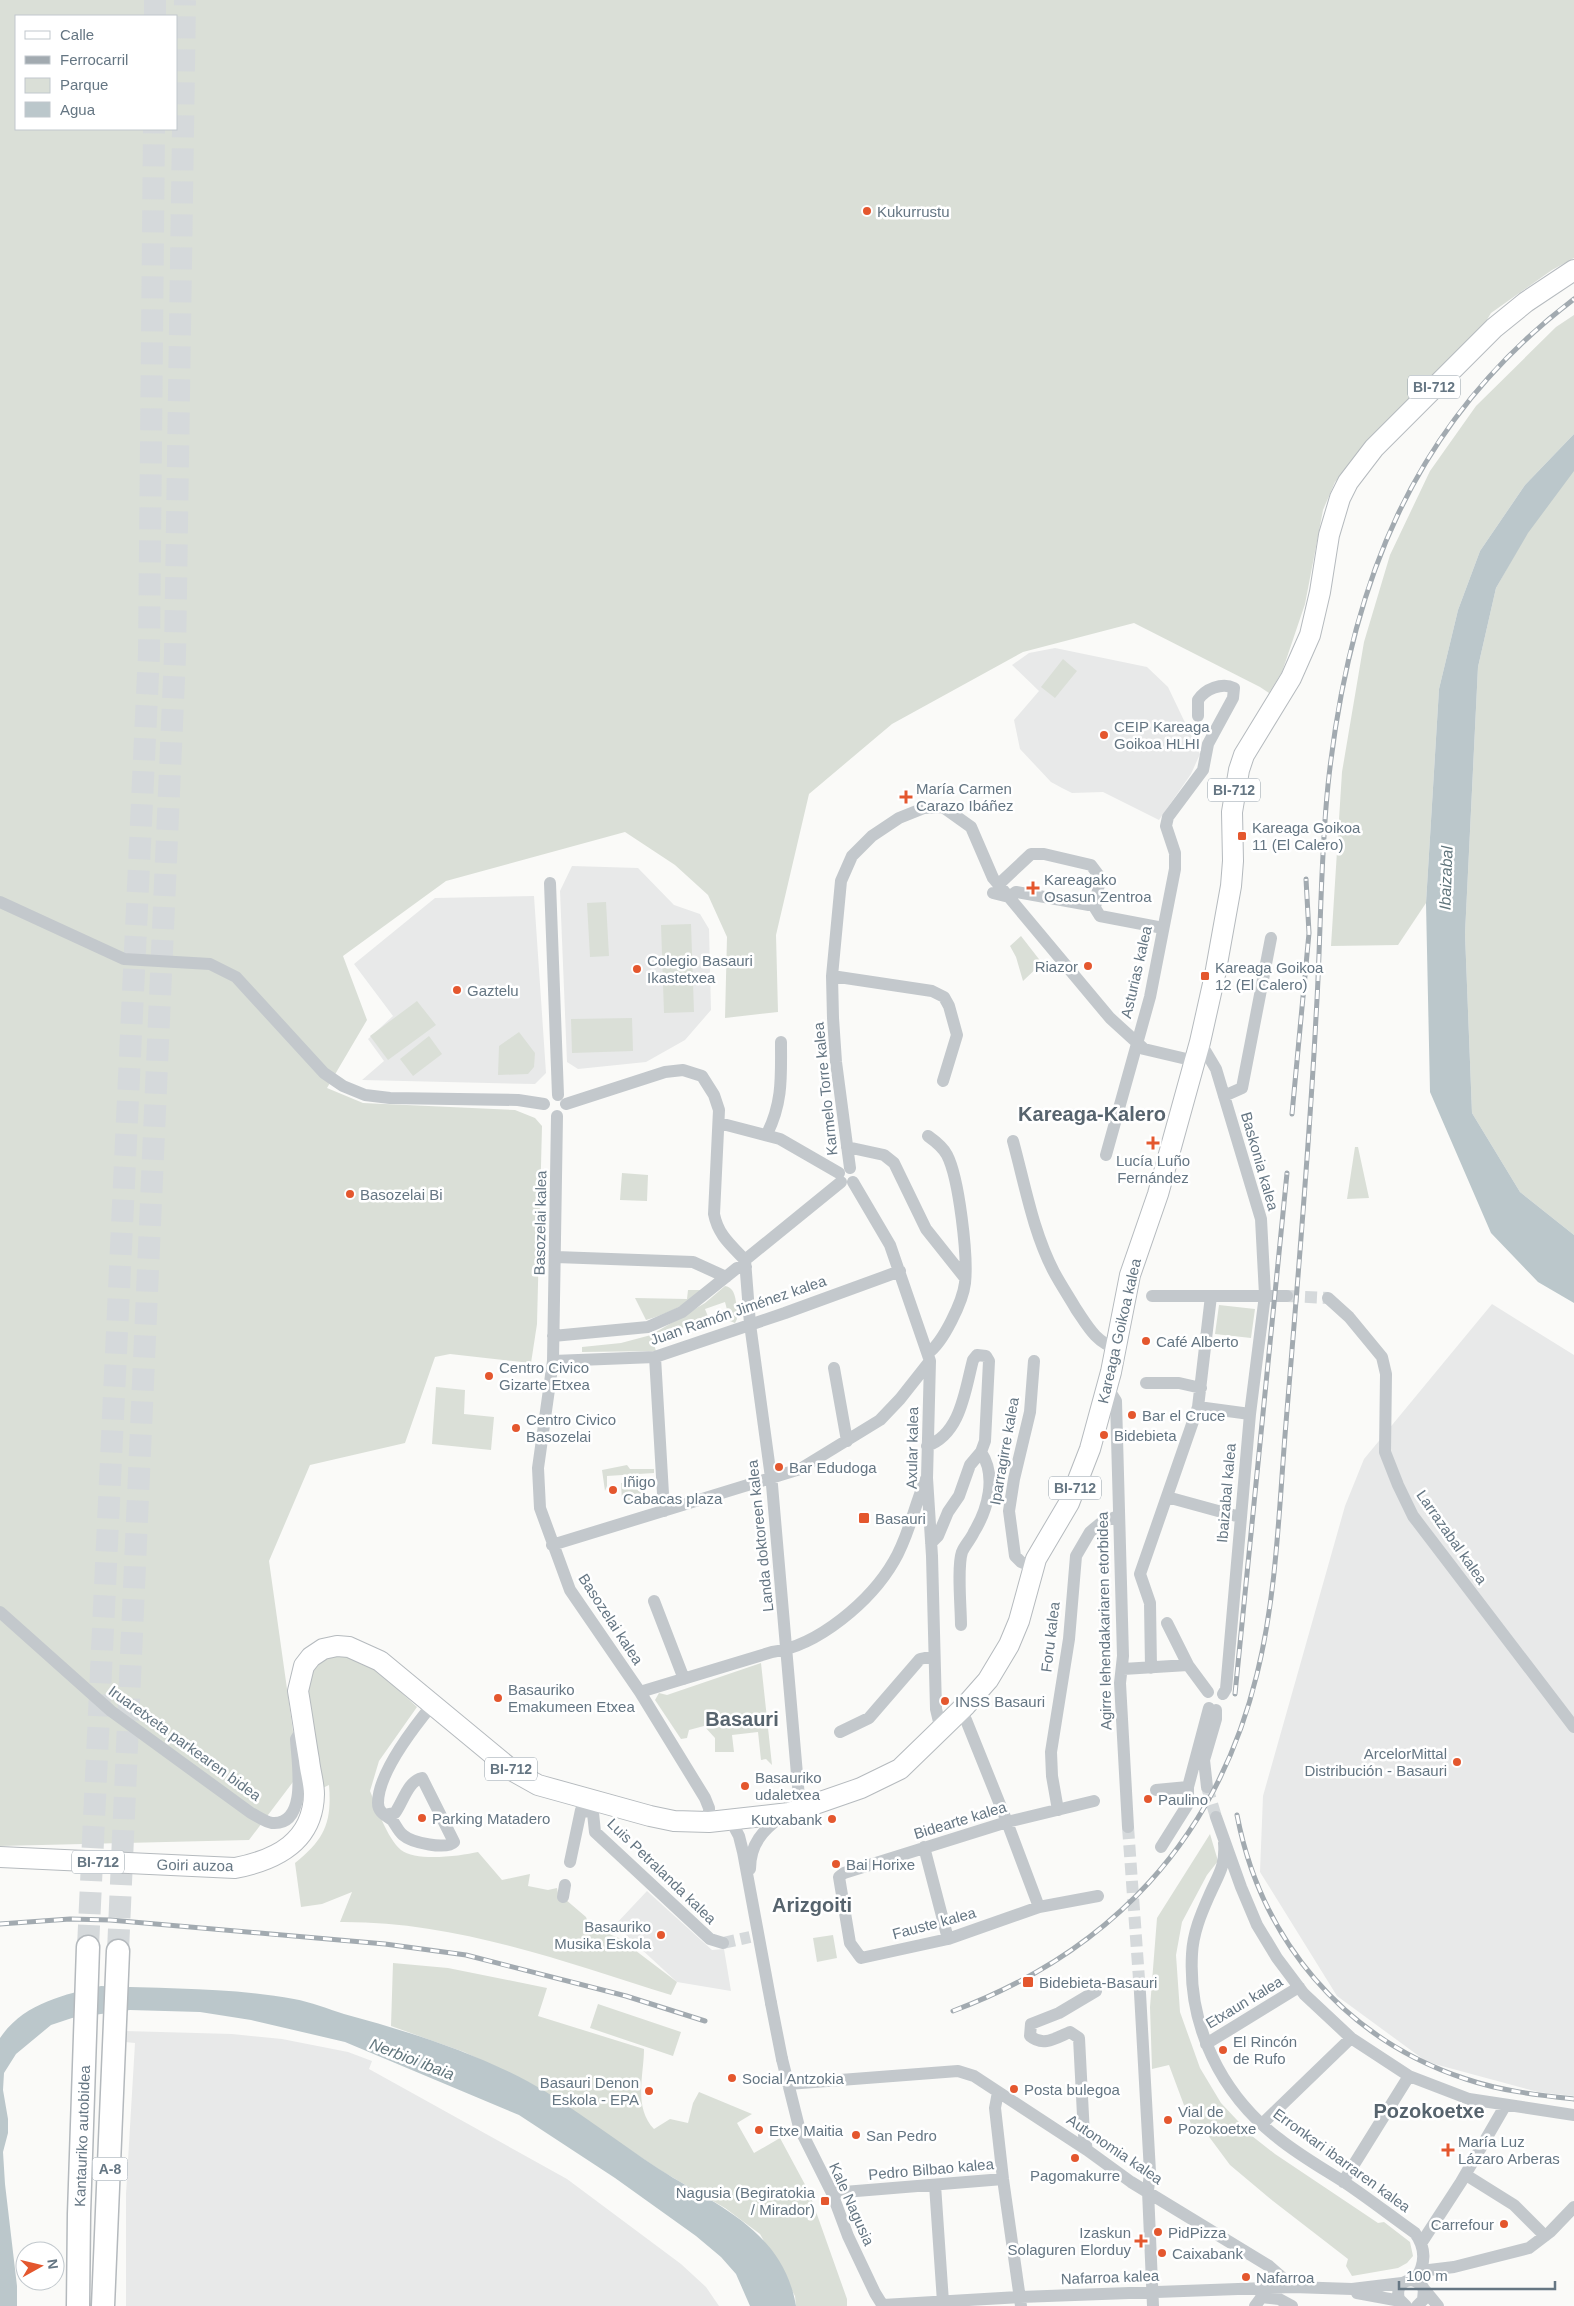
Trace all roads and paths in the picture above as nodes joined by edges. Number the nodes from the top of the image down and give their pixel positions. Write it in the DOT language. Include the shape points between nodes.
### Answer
graph roads {
  1 [pos="1574,270"];
  2 [pos="1198,716"];
  3 [pos="550,884"];
  4 [pos="996,889"];
  5 [pos="1009,897"];
  6 [pos="0,902"];
  7 [pos="1089,905"];
  8 [pos="1162,928"];
  9 [pos="1271,938"];
  10 [pos="832,976"];
  11 [pos="1136,1041"];
  12 [pos="781,1042"];
  13 [pos="1197,1051"];
  14 [pos="943,1080"];
  15 [pos="1224,1096"];
  16 [pos="562,1099"];
  17 [pos="544,1104"];
  18 [pos="557,1116"];
  19 [pos="719,1123"];
  20 [pos="767,1134"];
  21 [pos="928,1136"];
  22 [pos="1013,1141"];
  23 [pos="847,1147"];
  24 [pos="1106,1155"];
  25 [pos="846,1176"];
  26 [pos="556,1257"];
  27 [pos="746,1263"];
  28 [pos="900,1271"];
  29 [pos="726,1277"];
  30 [pos="965,1278"];
  31 [pos="1265,1295"];
  32 [pos="1152,1296"];
  33 [pos="1211,1296"];
  34 [pos="1287,1296"];
  35 [pos="1328,1298"];
  36 [pos="750,1324"];
  37 [pos="1080,1334"];
  38 [pos="1094,1335"];
  39 [pos="554,1336"];
  40 [pos="1116,1348"];
  41 [pos="655,1357"];
  42 [pos="929,1357"];
  43 [pos="553,1361"];
  44 [pos="1034,1361"];
  45 [pos="834,1368"];
  46 [pos="1146,1383"];
  47 [pos="1107,1387"];
  48 [pos="1201,1388"];
  49 [pos="1198,1407"];
  50 [pos="1250,1414"];
  51 [pos="847,1442"];
  52 [pos="928,1446"];
  53 [pos="981,1452"];
  54 [pos="927,1478"];
  55 [pos="772,1479"];
  56 [pos="1167,1497"];
  57 [pos="664,1511"];
  58 [pos="1118,1516"];
  59 [pos="1240,1517"];
  60 [pos="931,1543"];
  61 [pos="552,1545"];
  62 [pos="1033,1567"];
  63 [pos="654,1601"];
  64 [pos="0,1612"];
  65 [pos="1166,1623"];
  66 [pos="961,1625"];
  67 [pos="323,1649"];
  68 [pos="788,1650"];
  69 [pos="934,1656"];
  70 [pos="1188,1664"];
  71 [pos="1152,1668"];
  72 [pos="1123,1669"];
  73 [pos="684,1678"];
  74 [pos="640,1692"];
  75 [pos="1208,1692"];
  76 [pos="1223,1694"];
  77 [pos="432,1705"];
  78 [pos="1213,1709"];
  79 [pos="960,1711"];
  80 [pos="1574,1727"];
  81 [pos="941,1730"];
  82 [pos="840,1732"];
  83 [pos="305,1734"];
  84 [pos="1188,1788"];
  85 [pos="1207,1788"];
  86 [pos="1156,1790"];
  87 [pos="1094,1801"];
  88 [pos="593,1807"];
  89 [pos="1058,1810"];
  90 [pos="795,1811"];
  91 [pos="385,1815"];
  92 [pos="1216,1817"];
  93 [pos="731,1821"];
  94 [pos="709,1822"];
  95 [pos="1008,1822"];
  96 [pos="757,1825"];
  97 [pos="1128,1827"];
  98 [pos="1224,1843"];
  99 [pos="924,1847"];
  100 [pos="1161,1847"];
  101 [pos="0,1858"];
  102 [pos="570,1862"];
  103 [pos="839,1877"];
  104 [pos="1218,1879"];
  105 [pos="1241,1887"];
  106 [pos="750,1891"];
  107 [pos="1098,1896"];
  108 [pos="1039,1907"];
  109 [pos="948,1939"];
  110 [pos="723,1942"];
  111 [pos="88,1957"];
  112 [pos="117,1959"];
  113 [pos="1299,1987"];
  114 [pos="1096,1990"];
  115 [pos="1140,1993"];
  116 [pos="1351,2038"];
  117 [pos="1206,2044"];
  118 [pos="1409,2076"];
  119 [pos="788,2084"];
  120 [pos="998,2092"];
  121 [pos="1505,2106"];
  122 [pos="1574,2115"];
  123 [pos="1262,2124"];
  124 [pos="1087,2150"];
  125 [pos="1466,2175"];
  126 [pos="1003,2179"];
  127 [pos="1343,2182"];
  128 [pos="935,2185"];
  129 [pos="1148,2191"];
  130 [pos="832,2194"];
  131 [pos="1574,2207"];
  132 [pos="1545,2236"];
  133 [pos="1422,2242"];
  134 [pos="1279,2273"];
  135 [pos="1416,2281"];
  136 [pos="1293,2287"];
  137 [pos="1338,2289"];
  138 [pos="1153,2292"];
  139 [pos="1266,2295"];
  140 [pos="943,2302"];
  141 [pos="1020,2302"];
  142 [pos="1403,2303"];
  143 [pos="78,2306"];
  144 [pos="103,2306"];
  145 [pos="883,2306"];
  146 [pos="1153,2306"];
  147 [pos="1292,2306"];
  148 [pos="1416,2306"];
  149 [pos="1438,2306"];
  1 -- 13 [label="main road, Kareaga Goikoa kalea / BI-712" via="1494,328 1374,448 1340,498 1329,535 1310,635 1291,678 1244,756 1239,770 1232,812 1233,861 1228,912"];
  2 -- 8 [label="street, Asturias kalea" via="1198,700 1205,692 1223,686 1234,688 1233,698 1208,744 1202,770 1168,817 1166,826 1175,853 1175,869"];
  3 -- 16 [label="street"];
  4 -- 5 [label="street, Karmelo Torre kalea"];
  4 -- 8 [label="street" via="1031,854 1091,865 1100,877 1095,908 1100,916"];
  4 -- 10 [label="street, Karmelo Torre kalea" via="971,827 956,816 943,807 924,808 899,818 872,836 845,868"];
  5 -- 7 [label="street" via="1016,892"];
  5 -- 11 [label="street, Karmelo Torre kalea" via="1110,1018"];
  6 -- 17 [label="street" via="124,959 210,964 236,977 324,1074 365,1095 518,1100"];
  8 -- 11 [label="street, Asturias kalea" via="1150,997"];
  9 -- 15 [label="street" via="1242,1088"];
  10 -- 14 [label="street" via="932,990 944,997 957,1035"];
  10 -- 23 [label="street, Karmelo Torre kalea" via="836,1062"];
  11 -- 13 [label="street, Karmelo Torre kalea" via="1144,1049"];
  11 -- 24 [label="street, Asturias kalea" via="1134,1059"];
  12 -- 20 [label="street" via="782,1084 776,1114"];
  13 -- 15 [label="street, Baskonia kalea" via="1216,1068"];
  13 -- 40 [label="main road, Kareaga Goikoa kalea / BI-712" via="1158,1194 1130,1275"];
  15 -- 31 [label="street, Baskonia kalea" via="1261,1219"];
  16 -- 17 [label="street" via="551,1095"];
  16 -- 18 [label="street" via="563,1113"];
  16 -- 19 [label="street" via="683,1070 702,1076 714,1095"];
  17 -- 18 [label="street" via="548,1113"];
  18 -- 26 [label="street, Basozelai kalea"];
  19 -- 20 [label="street"];
  19 -- 27 [label="street" via="716,1227"];
  20 -- 25 [label="street"];
  21 -- 30 [label="street" via="948,1155 956,1184 966,1260"];
  22 -- 38 [label="street" via="1043,1247 1054,1272"];
  23 -- 25 [label="street, Karmelo Torre kalea"];
  23 -- 30 [label="street" via="884,1155 894,1163 926,1229"];
  25 -- 27 [label="street"];
  25 -- 28 [label="street, Axular kalea" via="890,1245"];
  26 -- 29 [label="street" via="693,1262"];
  26 -- 39 [label="street, Basozelai kalea"];
  27 -- 29 [label="street"];
  27 -- 36 [label="street, Landa doktoreen kalea"];
  28 -- 36 [label="street, Juan Ramón Jiménez kalea"];
  28 -- 42 [label="street, Axular kalea"];
  29 -- 39 [label="street" via="682,1312 648,1328"];
  30 -- 42 [label="street" via="959,1302 939,1344"];
  31 -- 33 [label="street"];
  31 -- 34 [label="street"];
  31 -- 50 [label="street, Ibaizabal kalea"];
  32 -- 33 [label="street"];
  33 -- 48 [label="street"];
  35 -- 80 [label="street, Larrazabal kalea" via="1382,1357 1386,1374 1385,1452 1413,1516"];
  36 -- 41 [label="street, Juan Ramón Jiménez kalea"];
  36 -- 55 [label="street, Landa doktoreen kalea"];
  37 -- 38 [label="street" via="1086,1337"];
  38 -- 40 [label="street" via="1103,1344"];
  39 -- 43 [label="street, Basozelai kalea"];
  40 -- 47 [label="main road, Kareaga Goikoa kalea / BI-712"];
  41 -- 43 [label="street, Juan Ramón Jiménez kalea"];
  41 -- 57 [label="street"];
  42 -- 51 [label="street" via="900,1399 880,1420"];
  42 -- 52 [label="street, Axular kalea"];
  43 -- 61 [label="street, Basozelai kalea" via="538,1468 540,1508"];
  44 -- 62 [label="street, Iparragirre kalea" via="1030,1412 1009,1511 1015,1556"];
  45 -- 51 [label="street"];
  46 -- 48 [label="street" via="1180,1383"];
  47 -- 58 [label="street, Agirre lehendakariaren etorbidea" via="1116,1401"];
  47 -- 62 [label="main road, Kareaga Goikoa kalea / BI-712" via="1077,1486"];
  48 -- 49 [label="street"];
  49 -- 50 [label="street"];
  49 -- 56 [label="street"];
  50 -- 59 [label="street, Ibaizabal kalea"];
  51 -- 55 [label="street" via="800,1469"];
  52 -- 53 [label="street" via="938,1440 955,1419 961,1408 973,1360 982,1355 989,1361 985,1441"];
  52 -- 54 [label="street, Axular kalea"];
  53 -- 60 [label="street" via="970,1465 959,1496"];
  53 -- 66 [label="street" via="989,1470 987,1506 962,1551"];
  54 -- 60 [label="street, Axular kalea"];
  54 -- 68 [label="street" via="903,1544 883,1577 852,1610 817,1635"];
  55 -- 57 [label="street"];
  55 -- 68 [label="street, Landa doktoreen kalea"];
  56 -- 59 [label="street"];
  56 -- 71 [label="street" via="1140,1574 1150,1603"];
  57 -- 61 [label="street"];
  58 -- 72 [label="street, Agirre lehendakariaren etorbidea"];
  58 -- 89 [label="street, Foru kalea" via="1102,1522 1090,1532 1076,1556 1069,1639 1051,1752"];
  59 -- 76 [label="street, Ibaizabal kalea" via="1226,1689"];
  60 -- 69 [label="street, Axular kalea"];
  61 -- 74 [label="street, Basozelai kalea" via="570,1590"];
  62 -- 79 [label="main road, Kareaga Goikoa kalea / BI-712" via="1009,1645 988,1680"];
  63 -- 73 [label="street"];
  64 -- 83 [label="street, Iruaretxeta parkearen bidea" via="110,1711 251,1813 271,1823 282,1821 293,1813 298,1801 296,1739 299,1734"];
  65 -- 70 [label="street"];
  67 -- 77 [label="main road, Kareaga Goikoa kalea / BI-712" via="350,1647 366,1653"];
  67 -- 83 [label="main road, Goiri auzoa / BI-712" via="304,1666 298,1691"];
  68 -- 73 [label="street"];
  68 -- 90 [label="street, Landa doktoreen kalea"];
  69 -- 81 [label="street, Axular kalea" via="936,1709"];
  69 -- 82 [label="street" via="920,1659 869,1718"];
  70 -- 71 [label="street"];
  70 -- 75 [label="street"];
  71 -- 72 [label="street"];
  72 -- 97 [label="street, Agirre lehendakariaren etorbidea" via="1120,1683"];
  73 -- 74 [label="street"];
  74 -- 94 [label="street, Basozelai kalea" via="705,1798"];
  75 -- 76 [label="street" via="1217,1690"];
  75 -- 78 [label="street" via="1205,1700"];
  76 -- 78 [label="street" via="1224,1705"];
  77 -- 88 [label="main road, Kareaga Goikoa kalea / BI-712" via="513,1771 549,1790"];
  77 -- 91 [label="street" via="396,1754 387,1774 378,1803"];
  78 -- 84 [label="street"];
  78 -- 85 [label="street" via="1216,1720 1204,1760"];
  79 -- 81 [label="main road, Kareaga Goikoa kalea / BI-712"];
  79 -- 95 [label="street"];
  81 -- 90 [label="main road, Kareaga Goikoa kalea / BI-712" via="913,1758 888,1775"];
  83 -- 101 [label="main road, Goiri auzoa / BI-712" via="314,1792 307,1827 288,1848 258,1864 235,1868"];
  84 -- 86 [label="street"];
  84 -- 100 [label="street" via="1188,1804"];
  87 -- 89 [label="street, Bidearte kalea"];
  88 -- 94 [label="main road, Kareaga Goikoa kalea / BI-712" via="674,1820"];
  88 -- 102 [label="street" via="581,1810"];
  88 -- 110 [label="street, Luis Petralanda kalea" via="595,1832 710,1939"];
  89 -- 95 [label="street, Bidearte kalea"];
  90 -- 96 [label="main road, Kareaga Goikoa kalea / BI-712"];
  91 -- 91 [label="street" via="407,1838 433,1845 454,1842 422,1778 407,1791 395,1813"];
  92 -- 98 [label="street"];
  93 -- 94 [label="main road, Kareaga Goikoa kalea / BI-712"];
  93 -- 96 [label="main road, Kareaga Goikoa kalea / BI-712"];
  93 -- 106 [label="street" via="739,1836"];
  95 -- 99 [label="street, Bidearte kalea"];
  95 -- 108 [label="street"];
  96 -- 106 [label="street"];
  98 -- 104 [label="street, Erronkari ibarraren kalea" via="1226,1856"];
  98 -- 105 [label="street"];
  99 -- 103 [label="street, Bidearte kalea"];
  99 -- 109 [label="street"];
  103 -- 109 [label="street, Fauste kalea" via="850,1943 861,1958"];
  104 -- 105 [label="street" via="1228,1879"];
  104 -- 117 [label="street, Erronkari ibarraren kalea" via="1199,1919 1192,1951 1192,1987"];
  105 -- 113 [label="street" via="1257,1925"];
  106 -- 119 [label="street, Kale Nagusia, bridge" via="754,1936"];
  107 -- 108 [label="street, Fauste kalea"];
  108 -- 109 [label="street, Fauste kalea"];
  111 -- 143 [label="highway, Kantauriko autobidea / A-8"];
  112 -- 144 [label="highway, Kantauriko autobidea / A-8"];
  113 -- 116 [label="street"];
  113 -- 117 [label="street, Etxaun kalea"];
  114 -- 124 [label="street" via="1059,2013 1031,2024 1029,2030 1036,2041 1044,2042 1070,2032 1079,2038"];
  115 -- 129 [label="street" via="1150,2172"];
  116 -- 118 [label="street"];
  116 -- 123 [label="street"];
  117 -- 123 [label="street, Erronkari ibarraren kalea" via="1211,2058 1236,2096"];
  118 -- 121 [label="street" via="1469,2100"];
  118 -- 127 [label="street"];
  119 -- 120 [label="street, Autonomia kalea" via="958,2071 974,2076"];
  119 -- 130 [label="street, Kale Nagusia" via="800,2127"];
  120 -- 124 [label="street, Autonomia kalea"];
  120 -- 126 [label="street" via="996,2108"];
  121 -- 122 [label="street"];
  121 -- 125 [label="street"];
  123 -- 127 [label="street, Erronkari ibarraren kalea" via="1277,2138"];
  124 -- 129 [label="street, Autonomia kalea"];
  125 -- 132 [label="street" via="1514,2205"];
  125 -- 133 [label="street"];
  126 -- 128 [label="street, Pedro Bilbao kalea"];
  126 -- 141 [label="street"];
  127 -- 133 [label="street, Erronkari ibarraren kalea" via="1415,2233"];
  128 -- 130 [label="street, Pedro Bilbao kalea"];
  128 -- 140 [label="street"];
  129 -- 134 [label="street, Autonomia kalea"];
  129 -- 138 [label="street"];
  130 -- 145 [label="street, Kale Nagusia" via="848,2236"];
  131 -- 132 [label="street, Nafarroa kalea"];
  132 -- 135 [label="street, Nafarroa kalea" via="1529,2248 1454,2267"];
  133 -- 135 [label="street" via="1424,2261"];
  134 -- 136 [label="street, Autonomia kalea"];
  134 -- 139 [label="street"];
  135 -- 137 [label="street, Nafarroa kalea"];
  135 -- 142 [label="street" via="1398,2290"];
  135 -- 148 [label="street" via="1423,2300"];
  135 -- 149 [label="street"];
  136 -- 137 [label="street, Nafarroa kalea"];
  136 -- 139 [label="street, Nafarroa kalea"];
  137 -- 142 [label="street, Nafarroa kalea"];
  138 -- 139 [label="street, Nafarroa kalea"];
  138 -- 141 [label="street, Nafarroa kalea"];
  138 -- 146 [label="street"];
  139 -- 147 [label="street"];
  140 -- 141 [label="street, Nafarroa kalea"];
  140 -- 145 [label="street, Nafarroa kalea"];
}
